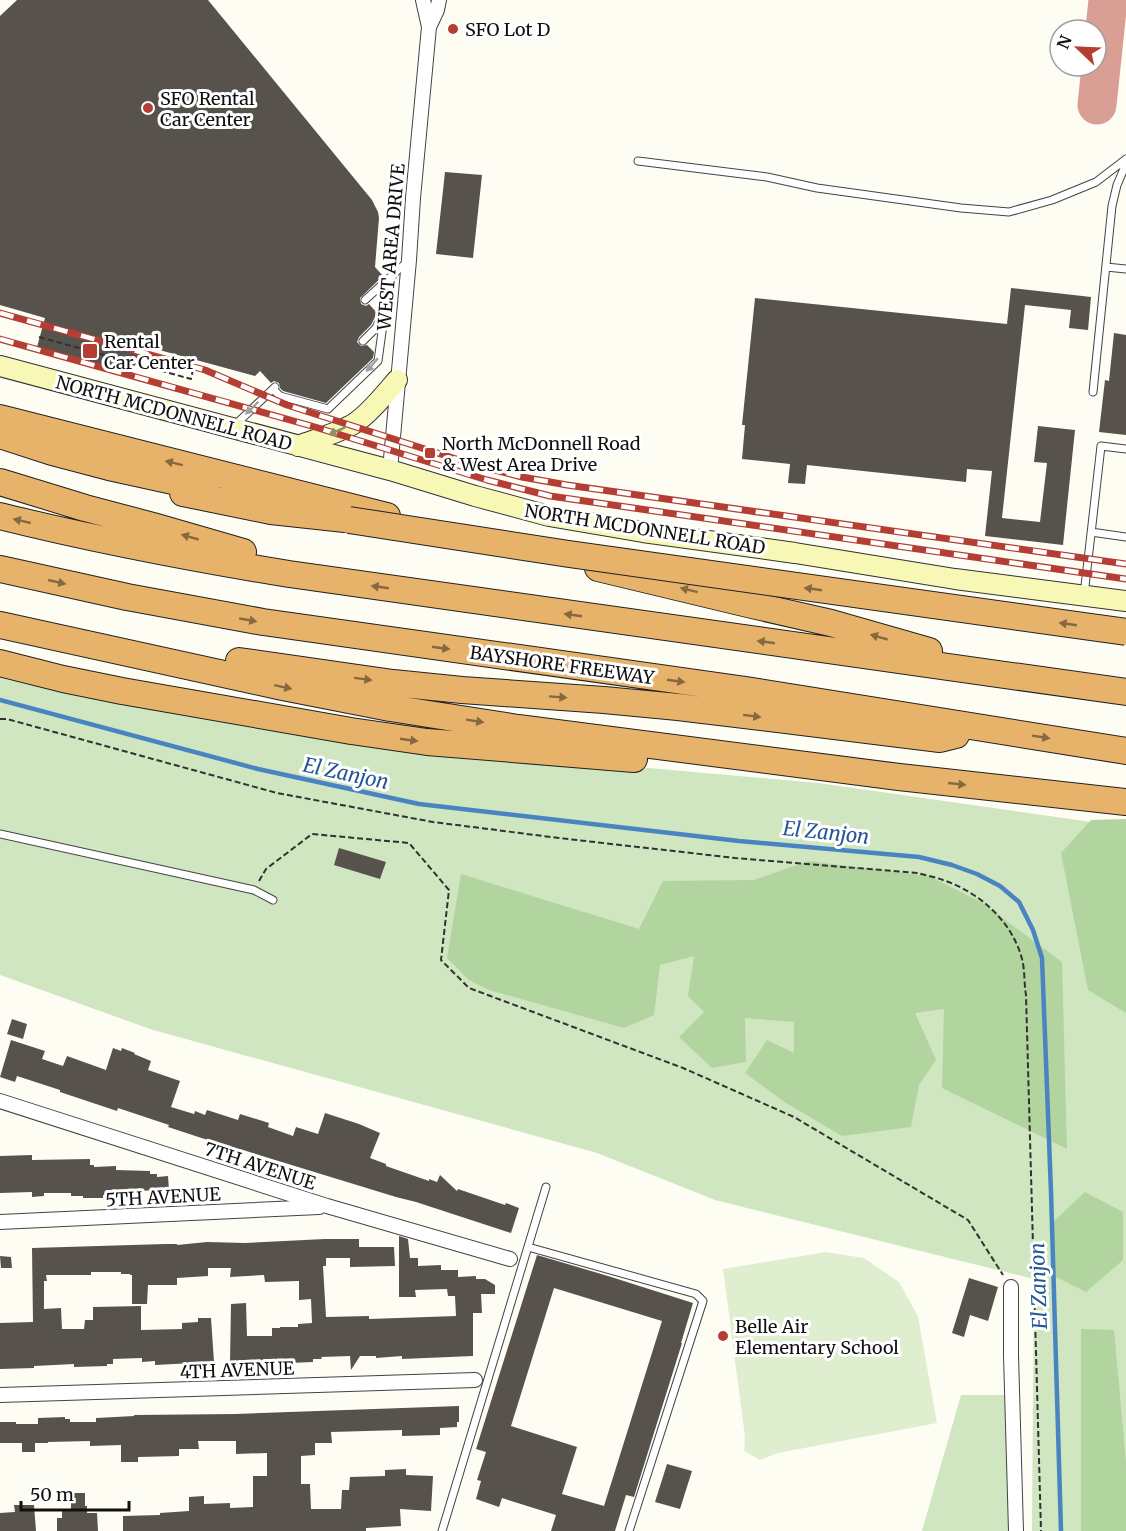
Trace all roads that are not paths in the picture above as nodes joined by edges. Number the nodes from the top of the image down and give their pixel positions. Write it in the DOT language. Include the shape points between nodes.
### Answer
graph roads {
  1 [pos="423,0"];
  2 [pos="439,0"];
  3 [pos="429,27"];
  4 [pos="1126,159"];
  5 [pos="638,161"];
  6 [pos="1126,164"];
  7 [pos="410,260"];
  8 [pos="1106,267"];
  9 [pos="1126,269"];
  10 [pos="393,273"];
  11 [pos="364,300"];
  12 [pos="385,310"];
  13 [pos="363,341"];
  14 [pos="0,366"];
  15 [pos="398,380"];
  16 [pos="1093,392"];
  17 [pos="0,418"];
  18 [pos="232,428"];
  19 [pos="0,435"];
  20 [pos="298,446"];
  21 [pos="0,448"];
  22 [pos="1126,449"];
  23 [pos="51,457"];
  24 [pos="390,470"];
  25 [pos="0,482"];
  26 [pos="0,516"];
  27 [pos="1091,532"];
  28 [pos="1126,537"];
  29 [pos="0,569"];
  30 [pos="347,583"];
  31 [pos="1083,595"];
  32 [pos="1126,601"];
  33 [pos="0,610"];
  34 [pos="0,625"];
  35 [pos="1126,632"];
  36 [pos="0,648"];
  37 [pos="0,663"];
  38 [pos="1016,676"];
  39 [pos="1126,692"];
  40 [pos="983,728"];
  41 [pos="351,731"];
  42 [pos="1126,751"];
  43 [pos="898,777"];
  44 [pos="1126,802"];
  45 [pos="0,834"];
  46 [pos="273,900"];
  47 [pos="0,1101"];
  48 [pos="546,1187"];
  49 [pos="327,1206"];
  50 [pos="0,1222"];
  51 [pos="528,1247"];
  52 [pos="510,1259"];
  53 [pos="1011,1287"];
  54 [pos="475,1380"];
  55 [pos="0,1395"];
  56 [pos="442,1531"];
  57 [pos="629,1531"];
  58 [pos="1016,1531"];
  1 -- 3 [label="street, WEST AREA DRIVE"];
  2 -- 3 [label="street, WEST AREA DRIVE"];
  3 -- 7 [label="street, WEST AREA DRIVE" via="412,198"];
  4 -- 5 [label="lane" via="1096,182 1009,212"];
  6 -- 8 [label="lane" via="1112,206"];
  7 -- 10 [label="lane"];
  7 -- 15 [label="street, WEST AREA DRIVE"];
  8 -- 9 [label="lane"];
  8 -- 16 [label="lane"];
  10 -- 11 [label="lane"];
  10 -- 12 [label="lane"];
  12 -- 13 [label="lane" via="376,328"];
  12 -- 18 [label="lane, one-way" via="378,361 328,409 280,396 274,388"];
  14 -- 18 [label="street, NORTH MCDONNELL ROAD"];
  15 -- 20 [label="street, one-way" via="355,423"];
  15 -- 24 [label="street, WEST AREA DRIVE"];
  38 -- 17 [label="highway, one-way" via="831,623"];
  18 -- 20 [label="street, NORTH MCDONNELL ROAD"];
  19 -- 23 [label="highway"];
  20 -- 24 [label="street, NORTH MCDONNELL ROAD"];
  21 -- 23 [label="highway"];
  22 -- 27 [label="lane" via="1101,446"];
  35 -- 23 [label="highway, one-way, bridge" via="349,520"];
  24 -- 31 [label="street, NORTH MCDONNELL ROAD" via="549,516"];
  30 -- 25 [label="highway, one-way"];
  30 -- 26 [label="highway, one-way" via="183,556"];
  27 -- 28 [label="lane"];
  27 -- 31 [label="lane"];
  29 -- 40 [label="highway, BAYSHORE FREEWAY, one-way" via="263,622 746,690"];
  38 -- 30 [label="highway, one-way"];
  31 -- 32 [label="street, NORTH MCDONNELL ROAD"];
  33 -- 40 [label="highway, one-way" via="225,659 393,683 657,705 940,739"];
  34 -- 43 [label="highway, one-way" via="390,708"];
  36 -- 41 [label="highway"];
  37 -- 41 [label="highway" via="122,692"];
  38 -- 39 [label="highway"];
  40 -- 42 [label="highway, BAYSHORE FREEWAY, one-way"];
  41 -- 43 [label="highway, one-way" via="519,750"];
  43 -- 44 [label="highway, one-way"];
  45 -- 46 [label="lane" via="254,890"];
  47 -- 49 [label="street, 7TH AVENUE"];
  48 -- 51 [label="lane"];
  49 -- 50 [label="street, 5TH AVENUE"];
  49 -- 52 [label="street, 7TH AVENUE"];
  51 -- 56 [label="lane"];
  51 -- 57 [label="lane" via="696,1294 703,1301"];
  53 -- 58 [label="street"];
  54 -- 55 [label="street, 4TH AVENUE"];
}
